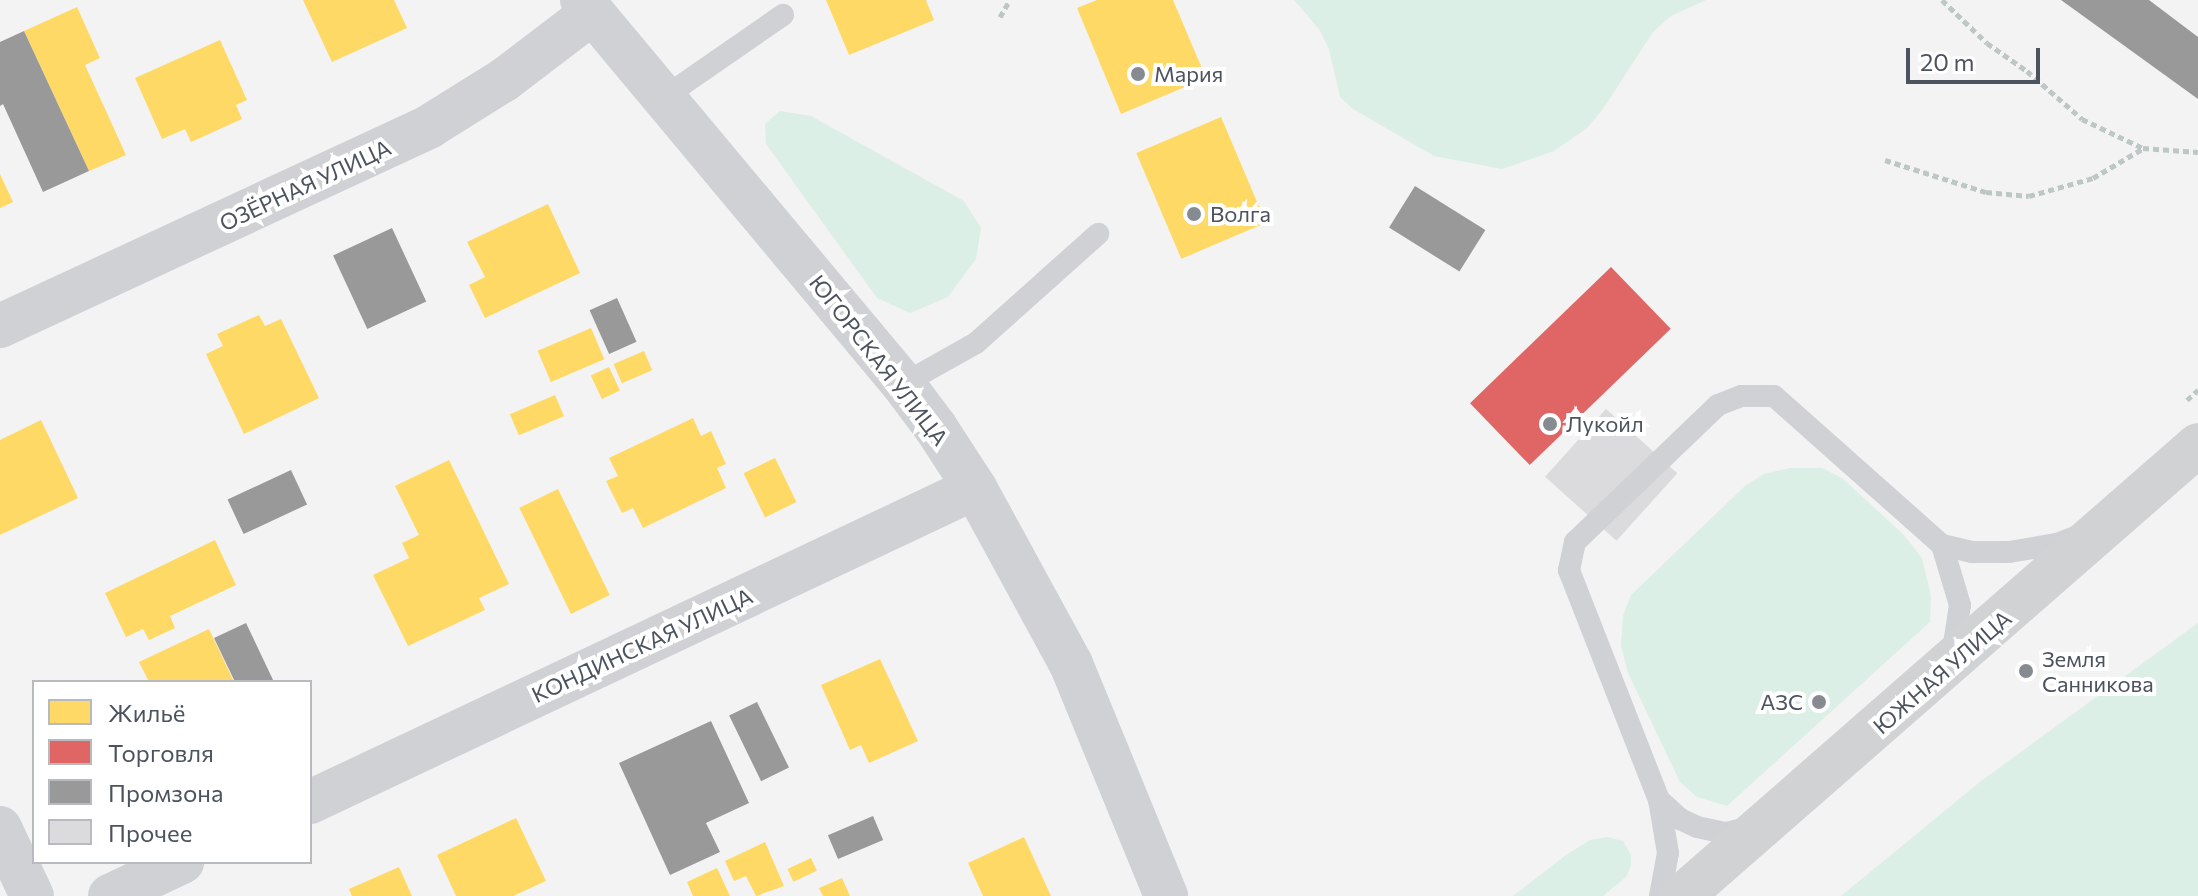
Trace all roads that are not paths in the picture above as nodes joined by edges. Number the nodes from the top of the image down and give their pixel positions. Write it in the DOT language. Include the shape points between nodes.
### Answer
graph roads {
  1 [pos="587,6"];
  2 [pos="783,15"];
  3 [pos="663,98"];
  4 [pos="1098,234"];
  5 [pos="0,326"];
  6 [pos="903,384"];
  7 [pos="2198,445"];
  8 [pos="975,488"];
  9 [pos="2113,522"];
  10 [pos="1942,545"];
  11 [pos="1948,667"];
  12 [pos="1659,800"];
  13 [pos="312,801"];
  14 [pos="1767,823"];
  15 [pos="0,828"];
  16 [pos="178,864"];
  17 [pos="1711,879"];
  18 [pos="32,896"];
  19 [pos="110,896"];
  20 [pos="1166,896"];
  21 [pos="1660,896"];
  22 [pos="1682,896"];
  1 -- 3 [label="street, ЮГОРСКАЯ УЛИЦА"];
  1 -- 5 [label="street, ОЗЁРНАЯ УЛИЦА" via="504,80 430,126"];
  2 -- 3 [label="lane"];
  3 -- 6 [label="street, ЮГОРСКАЯ УЛИЦА"];
  4 -- 6 [label="lane" via="976,343"];
  6 -- 8 [label="street, ЮГОРСКАЯ УЛИЦА"];
  7 -- 9 [label="main road, ЮЖНАЯ УЛИЦА"];
  8 -- 13 [label="street, КОНДИНСКАЯ УЛИЦА"];
  8 -- 20 [label="street, ЮГОРСКАЯ УЛИЦА" via="1071,664"];
  9 -- 10 [label="lane" via="2057,544 2009,552"];
  9 -- 11 [label="main road, ЮЖНАЯ УЛИЦА"];
  10 -- 11 [label="lane" via="1960,605"];
  10 -- 12 [label="lane" via="1774,396 1741,396 1718,405 1575,542 1569,570"];
  11 -- 14 [label="main road, ЮЖНАЯ УЛИЦА"];
  12 -- 14 [label="lane" via="1680,819 1710,830 1726,833"];
  12 -- 21 [label="lane" via="1668,853"];
  14 -- 17 [label="main road, ЮЖНАЯ УЛИЦА"];
  15 -- 18 [label="street"];
  16 -- 19 [label="street"];
  17 -- 22 [label="main road, ЮЖНАЯ УЛИЦА"];
}
